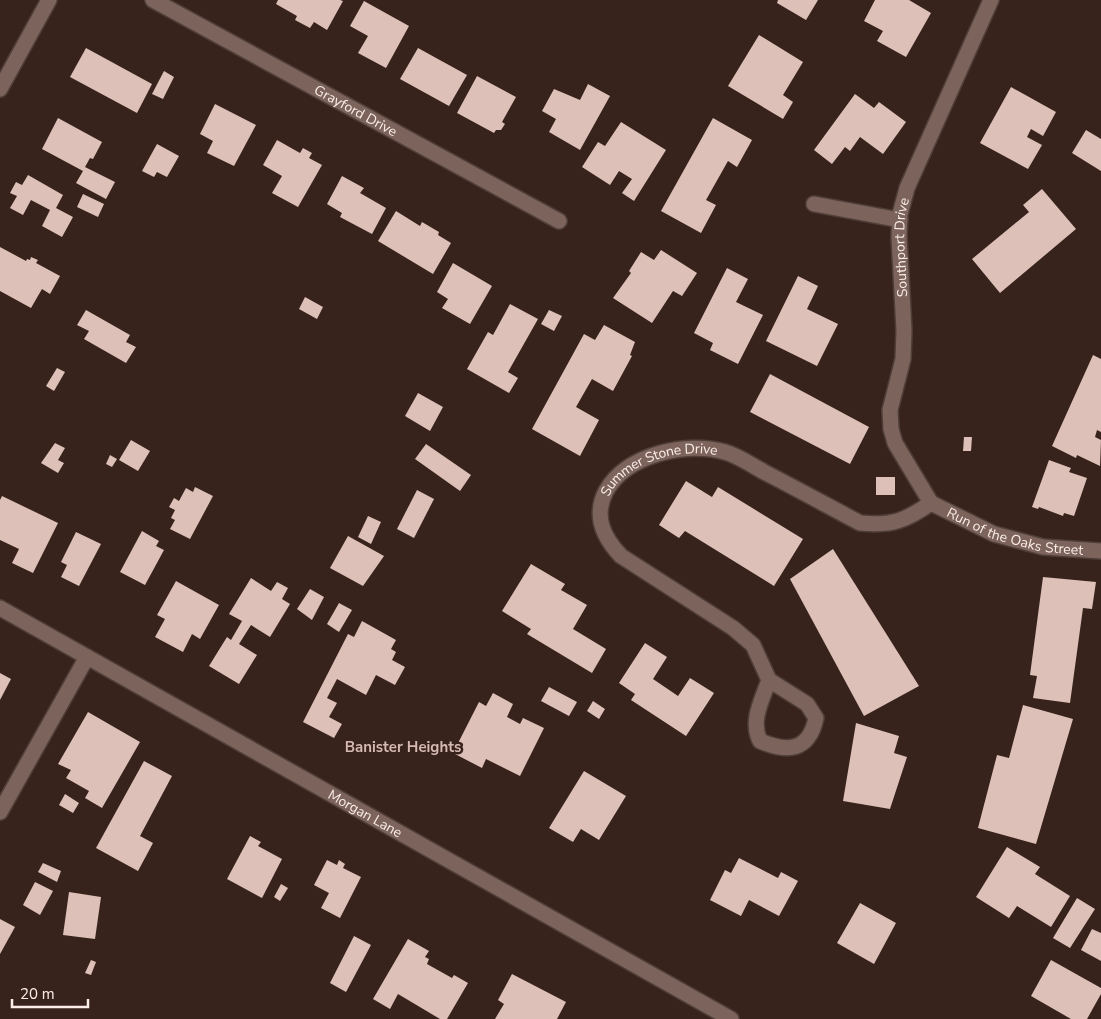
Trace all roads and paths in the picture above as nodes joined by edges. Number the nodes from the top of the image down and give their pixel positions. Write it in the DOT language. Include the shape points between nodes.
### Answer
graph roads {
  1 [pos="49,0"];
  2 [pos="153,0"];
  3 [pos="991,0"];
  4 [pos="0,89"];
  5 [pos="814,204"];
  6 [pos="900,220"];
  7 [pos="559,221"];
  8 [pos="931,503"];
  9 [pos="1101,551"];
  10 [pos="0,608"];
  11 [pos="87,657"];
  12 [pos="769,680"];
  13 [pos="0,812"];
  14 [pos="731,1019"];
  1 -- 4 [label="street"];
  2 -- 7 [label="street, Grayford Drive"];
  3 -- 6 [label="street, Southport Drive" via="907,188"];
  5 -- 6 [label="street"];
  6 -- 8 [label="street, Southport Drive" via="903,359 890,410 891,429 895,442"];
  8 -- 9 [label="street, Run of the Oaks Street" via="994,534 1043,547"];
  8 -- 12 [label="street, Summer Stone Drive" via="906,520 882,525 860,522 726,452 701,448 652,456 628,467 610,486 600,504 602,526 608,542 621,556 733,628 753,645"];
  10 -- 11 [label="street, Morgan Lane"];
  11 -- 13 [label="street"];
  11 -- 14 [label="street, Morgan Lane"];
  12 -- 12 [label="street" via="756,719 756,732 760,741 775,748 792,748 806,741 814,729 816,718 806,704"];
}
